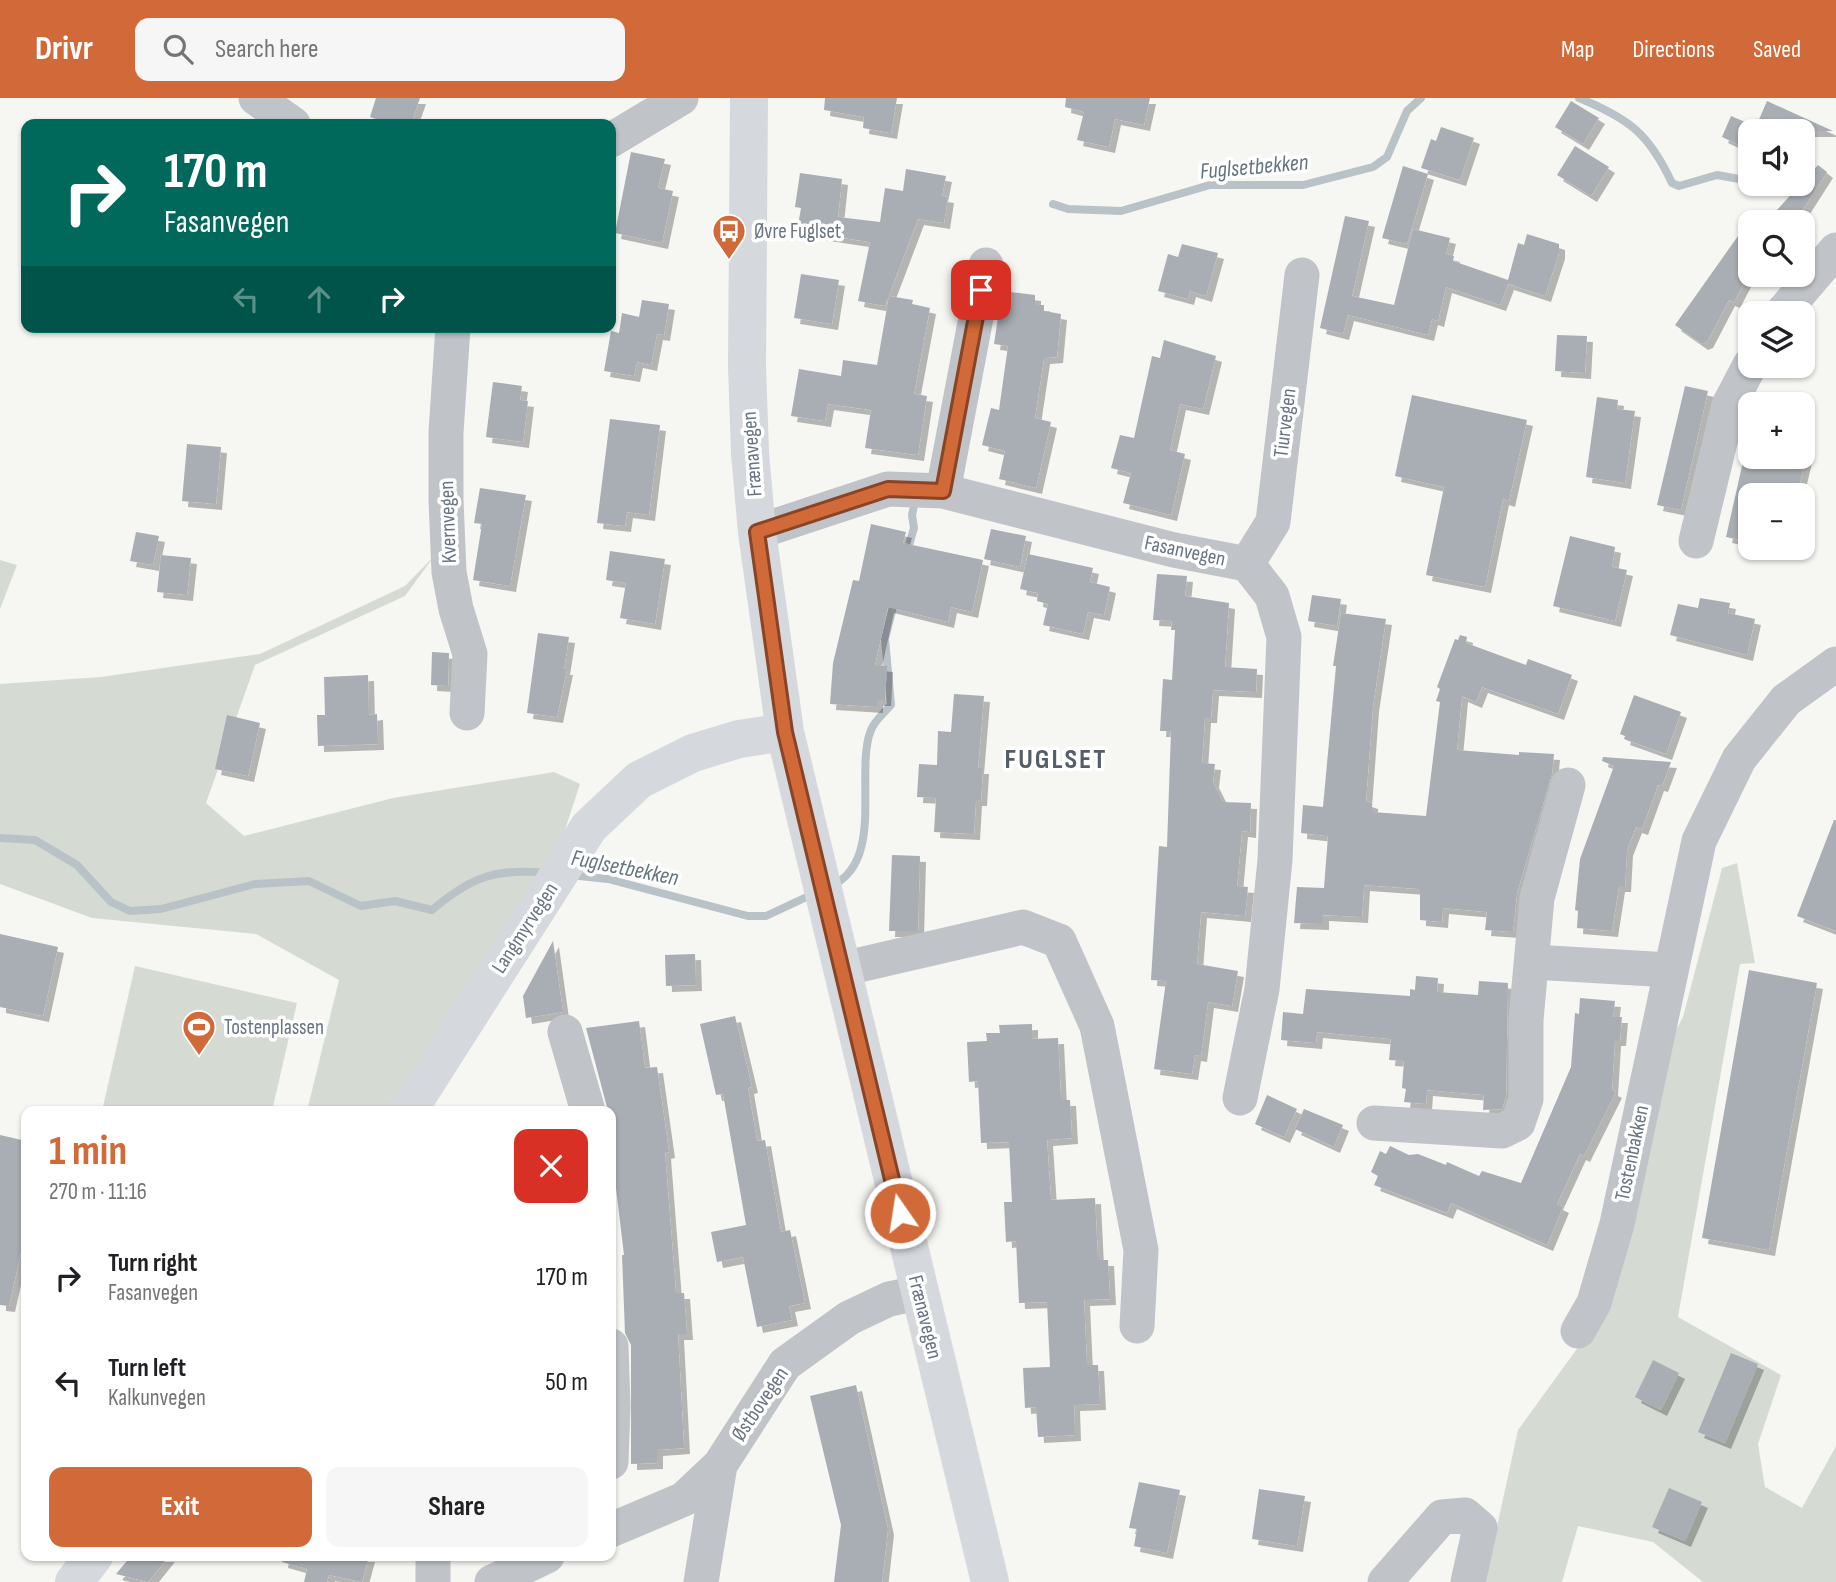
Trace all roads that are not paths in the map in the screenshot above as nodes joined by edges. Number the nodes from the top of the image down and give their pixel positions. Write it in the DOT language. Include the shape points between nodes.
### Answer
graph roads {
  1 [pos="256,98"];
  2 [pos="681,98"];
  3 [pos="749,98"];
  4 [pos="286,119"];
  5 [pos="616,137"];
  6 [pos="1836,250"];
  7 [pos="986,265"];
  8 [pos="1302,275"];
  9 [pos="1792,301"];
  10 [pos="453,333"];
  11 [pos="1743,378"];
  12 [pos="943,491"];
  13 [pos="757,532"];
  14 [pos="1696,541"];
  15 [pos="1247,564"];
  16 [pos="1836,664"];
  17 [pos="467,713"];
  18 [pos="785,732"];
  19 [pos="1568,785"];
  20 [pos="1533,962"];
  21 [pos="842,969"];
  22 [pos="1671,970"];
  23 [pos="565,1032"];
  24 [pos="1240,1098"];
  25 [pos="411,1106"];
  26 [pos="587,1106"];
  27 [pos="1374,1123"];
  28 [pos="919,1293"];
  29 [pos="1137,1326"];
  30 [pos="1578,1331"];
  31 [pos="720,1465"];
  32 [pos="616,1528"];
  33 [pos="90,1561"];
  34 [pos="433,1561"];
  35 [pos="536,1561"];
  36 [pos="74,1582"];
  37 [pos="433,1582"];
  38 [pos="492,1582"];
  39 [pos="701,1582"];
  40 [pos="990,1582"];
  41 [pos="1385,1582"];
  42 [pos="1468,1582"];
  1 -- 4 [label="street"];
  2 -- 5 [label="street"];
  3 -- 13 [label="main road, Frænavegen" via="747,366"];
  6 -- 9 [label="street"];
  7 -- 12 [label="street"];
  8 -- 15 [label="street, Tiurvegen" via="1273,522"];
  10 -- 17 [label="street, Kvernvegen" via="446,432 449,572 470,654"];
  11 -- 14 [label="street" via="1729,405"];
  12 -- 13 [label="street, Fasanvegen" via="888,489"];
  12 -- 15 [label="street, Fasanvegen"];
  13 -- 18 [label="main road, Frænavegen"];
  15 -- 24 [label="street, Fasanvegen" via="1272,596 1284,637 1275,860 1262,989"];
  16 -- 22 [label="street, Tostenbakken" via="1786,700 1739,759 1699,841"];
  18 -- 21 [label="main road, Frænavegen"];
  18 -- 25 [label="main road, Langmyrvegen" via="739,738 693,753 639,780 589,827"];
  19 -- 20 [label="street" via="1537,898"];
  20 -- 22 [label="street"];
  20 -- 27 [label="street" via="1526,1020 1525,1099 1518,1123 1502,1131"];
  21 -- 28 [label="main road, Frænavegen"];
  21 -- 29 [label="street" via="1023,927 1059,941 1097,1026 1141,1250"];
  22 -- 30 [label="street, Tostenbakken" via="1617,1224 1594,1303"];
  23 -- 26 [label="street"];
  28 -- 31 [label="street, Østbovegen" via="889,1299 849,1318 785,1364"];
  28 -- 40 [label="main road, Frænavegen"];
  31 -- 32 [label="street, Østbovegen" via="684,1499"];
  31 -- 39 [label="street"];
  33 -- 36 [label="main road"];
  34 -- 37 [label="street"];
  35 -- 38 [label="street"];
  41 -- 42 [label="street" via="1442,1517 1465,1515 1480,1528"];
}
